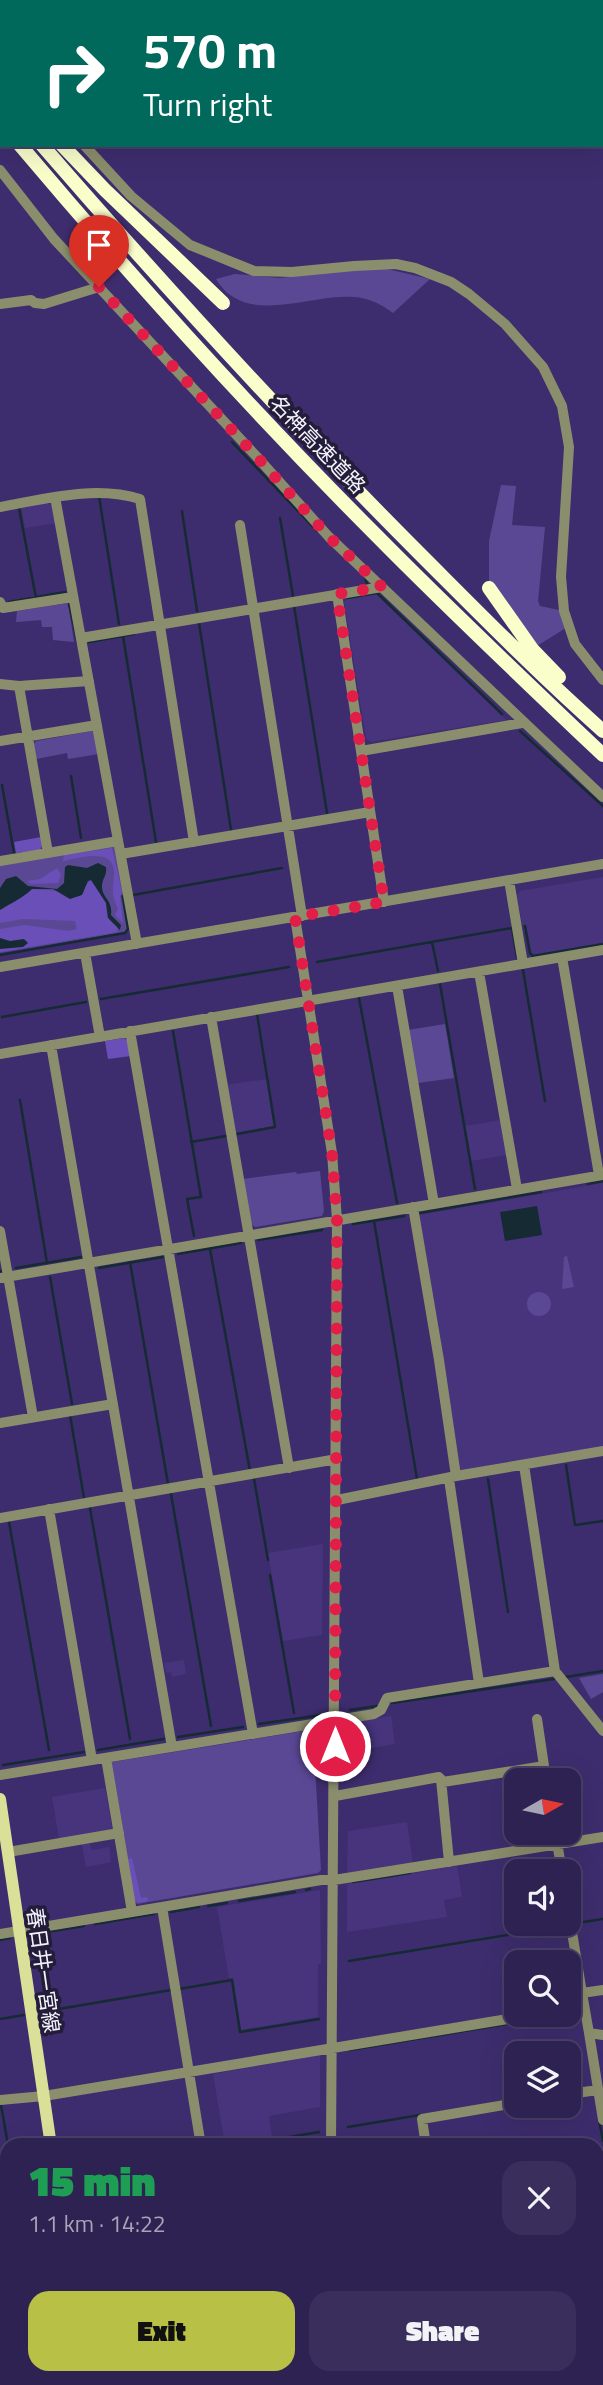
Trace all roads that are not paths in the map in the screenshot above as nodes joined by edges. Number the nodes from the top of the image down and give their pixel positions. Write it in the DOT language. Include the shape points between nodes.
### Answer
graph roads {
  1 [pos="22,147"];
  2 [pos="44,147"];
  3 [pos="64,147"];
  4 [pos="86,147"];
  5 [pos="0,170"];
  6 [pos="99,287"];
  7 [pos="223,303"];
  8 [pos="0,304"];
  9 [pos="55,498"];
  10 [pos="0,507"];
  11 [pos="240,525"];
  12 [pos="382,587"];
  13 [pos="489,588"];
  14 [pos="337,594"];
  15 [pos="73,597"];
  16 [pos="0,602"];
  17 [pos="253,609"];
  18 [pos="159,625"];
  19 [pos="81,638"];
  20 [pos="603,680"];
  21 [pos="89,681"];
  22 [pos="0,684"];
  23 [pos="19,686"];
  24 [pos="523,723"];
  25 [pos="97,725"];
  26 [pos="600,728"];
  27 [pos="28,736"];
  28 [pos="0,741"];
  29 [pos="361,751"];
  30 [pos="603,755"];
  31 [pos="603,797"];
  32 [pos="370,812"];
  33 [pos="288,826"];
  34 [pos="118,841"];
  35 [pos="194,842"];
  36 [pos="48,853"];
  37 [pos="121,855"];
  38 [pos="0,861"];
  39 [pos="603,864"];
  40 [pos="509,880"];
  41 [pos="384,902"];
  42 [pos="298,916"];
  43 [pos="137,944"];
  44 [pos="603,950"];
  45 [pos="85,953"];
  46 [pos="562,957"];
  47 [pos="523,964"];
  48 [pos="0,967"];
  49 [pos="479,972"];
  50 [pos="397,986"];
  51 [pos="308,1001"];
  52 [pos="211,1017"];
  53 [pos="130,1031"];
  54 [pos="100,1037"];
  55 [pos="51,1045"];
  56 [pos="0,1054"];
  57 [pos="601,1175"];
  58 [pos="517,1189"];
  59 [pos="434,1203"];
  60 [pos="412,1207"];
  61 [pos="337,1220"];
  62 [pos="0,1231"];
  63 [pos="249,1235"];
  64 [pos="168,1249"];
  65 [pos="88,1263"];
  66 [pos="4,1277"];
  67 [pos="113,1404"];
  68 [pos="33,1418"];
  69 [pos="0,1423"];
  70 [pos="603,1451"];
  71 [pos="337,1460"];
  72 [pos="524,1465"];
  73 [pos="289,1468"];
  74 [pos="453,1478"];
  75 [pos="209,1482"];
  76 [pos="129,1495"];
  77 [pos="337,1500"];
  78 [pos="49,1509"];
  79 [pos="0,1518"];
  80 [pos="555,1671"];
  81 [pos="479,1683"];
  82 [pos="537,1719"];
  83 [pos="336,1721"];
  84 [pos="603,1731"];
  85 [pos="253,1734"];
  86 [pos="172,1747"];
  87 [pos="106,1758"];
  88 [pos="92,1760"];
  89 [pos="544,1766"];
  90 [pos="0,1775"];
  91 [pos="441,1779"];
  92 [pos="335,1796"];
  93 [pos="0,1800"];
  94 [pos="119,1833"];
  95 [pos="603,1837"];
  96 [pos="581,1840"];
  97 [pos="551,1845"];
  98 [pos="8,1853"];
  99 [pos="449,1861"];
  100 [pos="334,1880"];
  101 [pos="162,1907"];
  102 [pos="132,1912"];
  103 [pos="19,1931"];
  104 [pos="0,1934"];
  105 [pos="573,1936"];
  106 [pos="603,1990"];
  107 [pos="582,1993"];
  108 [pos="581,2007"];
  109 [pos="584,2007"];
  110 [pos="504,2019"];
  111 [pos="589,2033"];
  112 [pos="603,2035"];
  113 [pos="332,2047"];
  114 [pos="189,2072"];
  115 [pos="598,2090"];
  116 [pos="581,2092"];
  117 [pos="44,2096"];
  118 [pos="0,2100"];
  119 [pos="504,2105"];
  120 [pos="603,2120"];
  121 [pos="50,2138"];
  122 [pos="200,2138"];
  123 [pos="331,2138"];
  124 [pos="425,2138"];
  1 -- 30 [label="highway, 名神高速道路" via="281,437 378,538"];
  2 -- 26 [label="highway, 名神高速道路" via="301,433 464,599"];
  3 -- 7 [label="highway"];
  4 -- 20 [label="street" via="131,196 190,245 254,271 396,264 415,268 451,282 505,324 543,367 562,406 569,447 561,578 564,611 575,644"];
  5 -- 6 [label="street"];
  6 -- 8 [label="street" via="44,304 31,300"];
  6 -- 12 [label="street" via="329,537"];
  9 -- 10 [label="street"];
  9 -- 15 [label="street"];
  9 -- 18 [label="street" via="101,492 140,499"];
  11 -- 17 [label="street"];
  12 -- 14 [label="street"];
  12 -- 24 [label="street"];
  13 -- 26 [label="highway" via="532,649 578,695"];
  14 -- 17 [label="street"];
  14 -- 29 [label="street"];
  15 -- 16 [label="street" via="4,608"];
  15 -- 19 [label="street"];
  17 -- 18 [label="street"];
  17 -- 33 [label="street"];
  18 -- 19 [label="street"];
  18 -- 35 [label="street"];
  19 -- 21 [label="street"];
  21 -- 23 [label="street"];
  21 -- 25 [label="street"];
  22 -- 23 [label="street"];
  23 -- 27 [label="street"];
  24 -- 29 [label="street"];
  24 -- 31 [label="street"];
  25 -- 27 [label="street"];
  25 -- 34 [label="street"];
  27 -- 28 [label="street"];
  27 -- 36 [label="street"];
  29 -- 32 [label="street"];
  32 -- 33 [label="street"];
  32 -- 41 [label="street"];
  33 -- 35 [label="street"];
  33 -- 42 [label="street"];
  34 -- 36 [label="street"];
  34 -- 37 [label="street"];
  35 -- 37 [label="street"];
  36 -- 38 [label="street"];
  37 -- 43 [label="street"];
  39 -- 40 [label="street"];
  40 -- 41 [label="street"];
  40 -- 47 [label="street"];
  41 -- 42 [label="street"];
  42 -- 43 [label="street"];
  42 -- 51 [label="street"];
  43 -- 45 [label="street"];
  44 -- 46 [label="street"];
  45 -- 48 [label="street"];
  45 -- 54 [label="street"];
  46 -- 47 [label="street"];
  46 -- 57 [label="street"];
  47 -- 49 [label="street"];
  49 -- 50 [label="street"];
  49 -- 58 [label="street"];
  50 -- 51 [label="street"];
  50 -- 59 [label="street"];
  51 -- 52 [label="street"];
  51 -- 61 [label="street" via="332,1153"];
  52 -- 53 [label="street"];
  52 -- 63 [label="street"];
  53 -- 54 [label="street"];
  53 -- 64 [label="street"];
  54 -- 55 [label="street"];
  55 -- 56 [label="street"];
  55 -- 65 [label="street"];
  57 -- 58 [label="street"];
  58 -- 59 [label="street"];
  59 -- 60 [label="street"];
  60 -- 61 [label="street"];
  60 -- 74 [label="street" via="439,1360"];
  61 -- 63 [label="street"];
  61 -- 71 [label="street"];
  62 -- 66 [label="street"];
  63 -- 64 [label="street"];
  63 -- 73 [label="street"];
  64 -- 65 [label="street"];
  64 -- 75 [label="street"];
  65 -- 66 [label="street"];
  65 -- 67 [label="street"];
  66 -- 68 [label="street"];
  67 -- 68 [label="street"];
  67 -- 76 [label="street"];
  68 -- 69 [label="street"];
  70 -- 72 [label="street"];
  71 -- 73 [label="street"];
  71 -- 77 [label="street"];
  72 -- 74 [label="street"];
  72 -- 80 [label="street"];
  73 -- 75 [label="street"];
  74 -- 77 [label="street"];
  74 -- 81 [label="street"];
  75 -- 76 [label="street"];
  75 -- 85 [label="street"];
  76 -- 78 [label="street"];
  76 -- 86 [label="street"];
  77 -- 83 [label="street"];
  78 -- 79 [label="street"];
  78 -- 88 [label="street"];
  80 -- 81 [label="street"];
  80 -- 84 [label="street"];
  81 -- 83 [label="street" via="387,1698 374,1714"];
  82 -- 89 [label="street"];
  83 -- 85 [label="street"];
  83 -- 92 [label="street"];
  85 -- 86 [label="street"];
  86 -- 87 [label="street"];
  87 -- 88 [label="street"];
  87 -- 94 [label="street"];
  88 -- 90 [label="street"];
  89 -- 91 [label="street"];
  91 -- 92 [label="street"];
  91 -- 99 [label="street"];
  92 -- 100 [label="street"];
  93 -- 98 [label="main road, 春日井一宮線"];
  94 -- 98 [label="street"];
  94 -- 102 [label="street"];
  95 -- 96 [label="street"];
  97 -- 99 [label="street"];
  98 -- 103 [label="main road, 春日井一宮線"];
  99 -- 100 [label="street"];
  100 -- 101 [label="street"];
  100 -- 113 [label="street"];
  101 -- 102 [label="street"];
  101 -- 114 [label="street"];
  102 -- 103 [label="street"];
  103 -- 104 [label="street"];
  103 -- 117 [label="main road, 春日井一宮線"];
  105 -- 107 [label="street"];
  106 -- 107 [label="street"];
  107 -- 109 [label="street"];
  108 -- 109 [label="street"];
  109 -- 111 [label="street"];
  110 -- 113 [label="street"];
  111 -- 112 [label="street"];
  111 -- 115 [label="street"];
  113 -- 114 [label="street"];
  113 -- 123 [label="street"];
  114 -- 117 [label="street"];
  114 -- 122 [label="street"];
  115 -- 116 [label="street"];
  115 -- 120 [label="street"];
  117 -- 118 [label="street"];
  117 -- 121 [label="main road, 春日井一宮線"];
  119 -- 124 [label="street" via="422,2119"];
}
